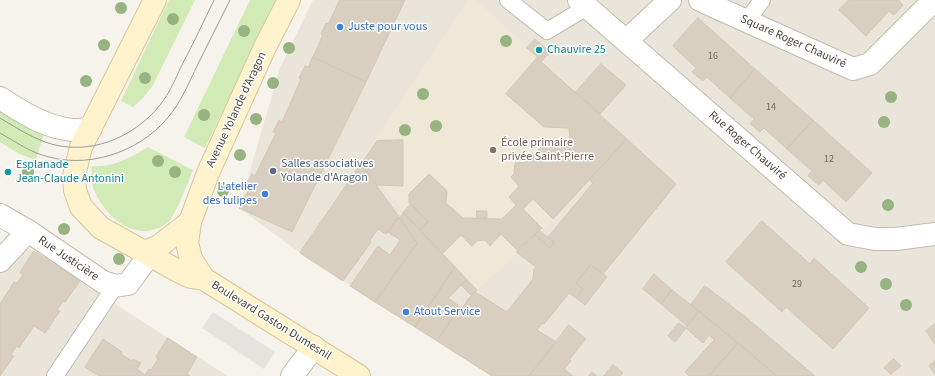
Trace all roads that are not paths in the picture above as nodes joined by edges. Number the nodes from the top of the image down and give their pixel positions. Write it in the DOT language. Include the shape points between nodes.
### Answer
graph roads {
  1 [pos="155,0"];
  2 [pos="289,0"];
  3 [pos="508,0"];
  4 [pos="670,0"];
  5 [pos="700,0"];
  6 [pos="762,0"];
  7 [pos="934,0"];
  8 [pos="583,4"];
  9 [pos="747,21"];
  10 [pos="626,41"];
  11 [pos="0,98"];
  12 [pos="82,129"];
  13 [pos="0,215"];
  14 [pos="190,222"];
  15 [pos="28,231"];
  16 [pos="935,234"];
  17 [pos="147,252"];
  18 [pos="0,261"];
  19 [pos="204,278"];
  20 [pos="116,286"];
  21 [pos="314,347"];
  22 [pos="55,376"];
  23 [pos="292,376"];
  24 [pos="359,376"];
  1 -- 12 [label="main road"];
  2 -- 14 [label="main road, Avenue Yolande d’Aragon" via="211,167"];
  3 -- 8 [label="lane" via="547,31"];
  4 -- 10 [label="street"];
  5 -- 9 [label="street, Square Roger Chauviré"];
  6 -- 9 [label="lane"];
  7 -- 9 [label="street, Square Roger Chauviré" via="870,64 854,69"];
  8 -- 10 [label="street, Rue Roger Chauviré"];
  10 -- 16 [label="street, Rue Roger Chauviré" via="848,234 896,239"];
  11 -- 12 [label="street" via="41,122"];
  12 -- 17 [label="main road, Boulevard Gaston Dumesnil" via="81,147 74,176 75,190 81,207 101,228"];
  13 -- 15 [label="street, Rue Justicière"];
  14 -- 17 [label="main road"];
  14 -- 19 [label="main road, Boulevard Gaston Dumesnil" via="187,243 191,259"];
  15 -- 18 [label="street"];
  15 -- 20 [label="street, Rue Justicière" via="103,282"];
  17 -- 19 [label="main road, Boulevard Gaston Dumesnil" via="192,277"];
  17 -- 20 [label="street" via="128,284"];
  19 -- 21 [label="main road, Boulevard Gaston Dumesnil"];
  20 -- 22 [label="lane"];
  21 -- 23 [label="street"];
  21 -- 24 [label="main road, Boulevard Gaston Dumesnil"];
}
